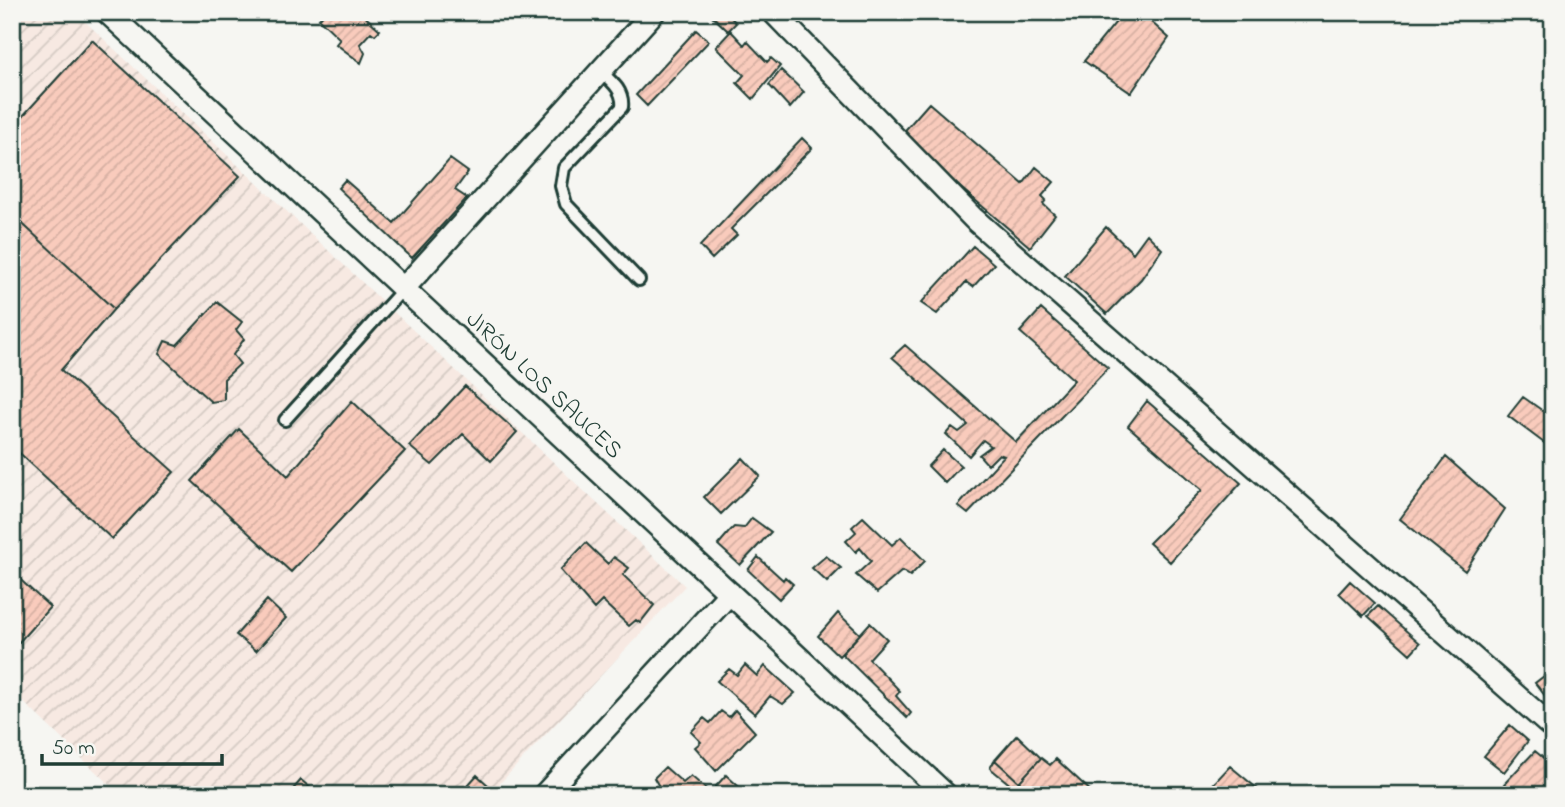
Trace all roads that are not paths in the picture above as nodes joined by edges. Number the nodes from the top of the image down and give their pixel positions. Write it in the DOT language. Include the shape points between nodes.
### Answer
graph roads {
  1 [pos="107,12"];
  2 [pos="654,12"];
  3 [pos="773,12"];
  4 [pos="599,70"];
  5 [pos="639,280"];
  6 [pos="404,288"];
  7 [pos="285,420"];
  8 [pos="730,593"];
  9 [pos="1553,728"];
  10 [pos="544,795"];
  11 [pos="946,795"];
  1 -- 6 [label="street, JIRÓN LOS SAUCES"];
  2 -- 4 [label="street"];
  3 -- 9 [label="street" via="974,219"];
  4 -- 5 [label="lane" via="618,89 622,107 564,168 561,186 566,204"];
  4 -- 6 [label="street"];
  6 -- 7 [label="lane"];
  6 -- 8 [label="street, JIRÓN LOS SAUCES"];
  8 -- 10 [label="street"];
  8 -- 11 [label="street, JIRÓN LOS SAUCES"];
}
